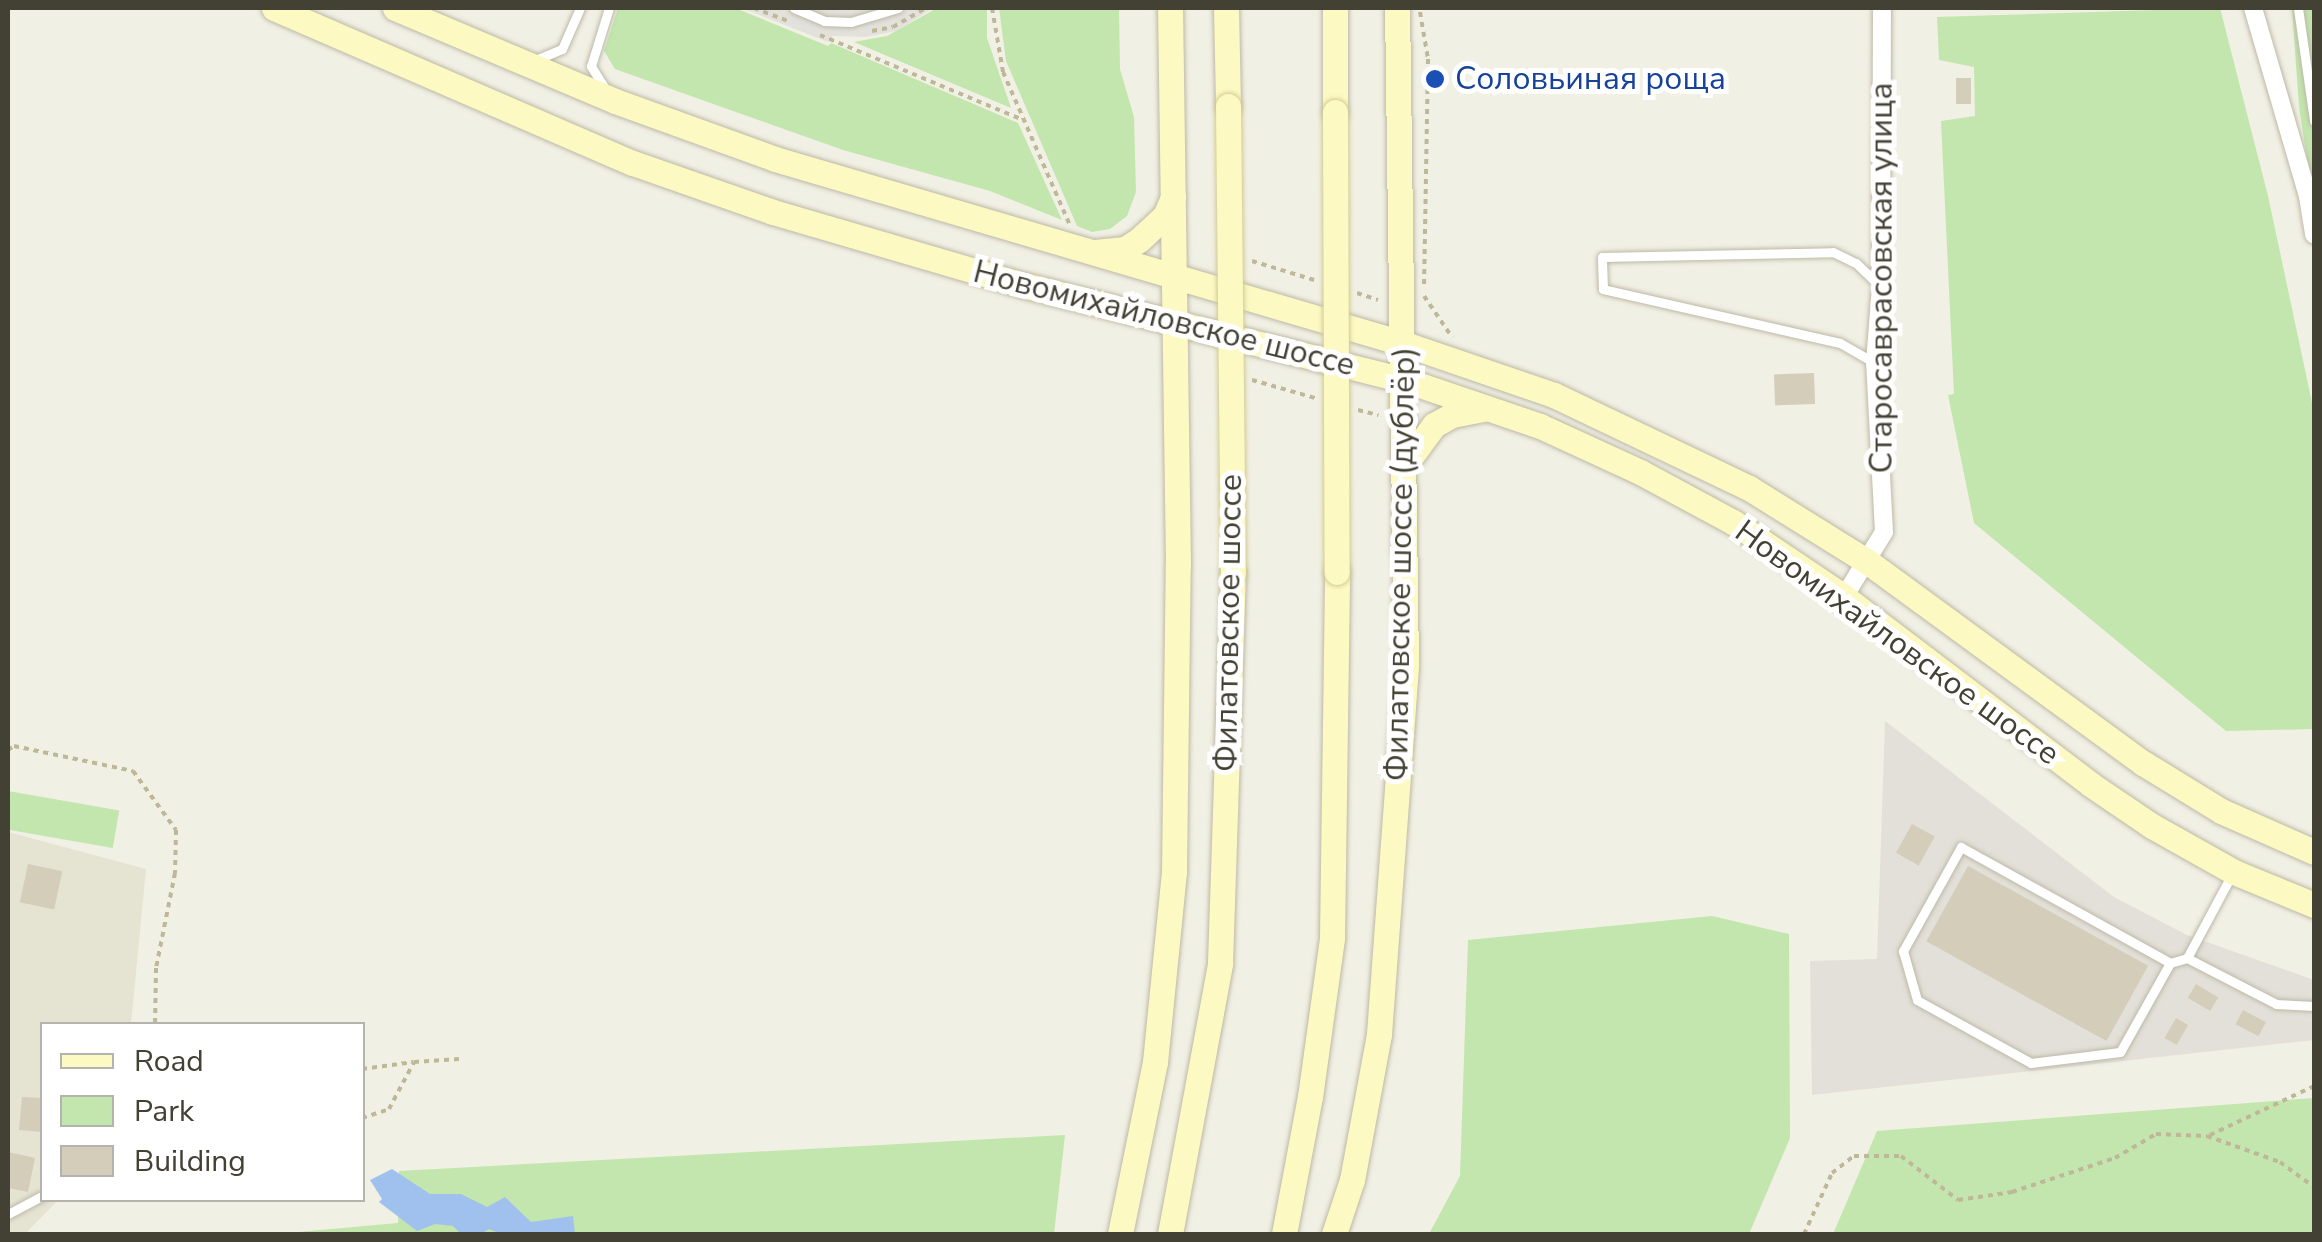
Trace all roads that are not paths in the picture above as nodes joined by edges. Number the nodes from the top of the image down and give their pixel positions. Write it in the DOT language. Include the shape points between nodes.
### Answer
graph roads {
  1 [pos="274,8"];
  2 [pos="395,8"];
  3 [pos="580,8"];
  4 [pos="609,8"];
  5 [pos="794,8"];
  6 [pos="898,8"];
  7 [pos="1170,8"];
  8 [pos="1226,8"];
  9 [pos="1334,8"];
  10 [pos="1397,8"];
  11 [pos="1882,8"];
  12 [pos="2252,8"];
  13 [pos="2298,8"];
  14 [pos="511,58"];
  15 [pos="615,101"];
  16 [pos="2314,122"];
  17 [pos="1174,196"];
  18 [pos="2314,235"];
  19 [pos="1080,252"];
  20 [pos="1175,278"];
  21 [pos="1881,286"];
  22 [pos="1175,326"];
  23 [pos="1404,344"];
  24 [pos="1875,363"];
  25 [pos="1405,380"];
  26 [pos="1493,410"];
  27 [pos="1405,467"];
  28 [pos="1868,562"];
  29 [pos="1844,597"];
  30 [pos="2314,852"];
  31 [pos="2234,872"];
  32 [pos="2314,905"];
  33 [pos="2187,958"];
  34 [pos="2170,962"];
  35 [pos="2314,1006"];
  36 [pos="40,1197"];
  37 [pos="8,1214"];
  38 [pos="1120,1234"];
  39 [pos="1170,1234"];
  40 [pos="1284,1234"];
  41 [pos="1334,1234"];
  1 -- 22 [label="main road, Новомихайловское шоссе" via="633,163 774,212"];
  2 -- 14 [label="main road, Новомихайловское шоссе"];
  3 -- 14 [label="lane" via="562,50 550,58"];
  4 -- 15 [label="lane" via="591,66"];
  5 -- 6 [label="lane" via="824,21 852,22"];
  7 -- 17 [label="main road"];
  8 -- 39 [label="main road, Филатовское шоссе, bridge" via="1234,573 1220,963"];
  9 -- 40 [label="main road, bridge" via="1332,938"];
  10 -- 23 [label="main road, Филатовское шоссе (дублёр)"];
  11 -- 21 [label="street, Старосаврасовская улица"];
  12 -- 18 [label="street"];
  13 -- 16 [label="lane"];
  14 -- 15 [label="main road, Новомихайловское шоссе"];
  15 -- 19 [label="main road, Новомихайловское шоссе" via="775,159"];
  17 -- 19 [label="main road" via="1164,216 1125,249"];
  17 -- 20 [label="main road"];
  19 -- 20 [label="main road, Новомихайловское шоссе"];
  20 -- 22 [label="main road"];
  20 -- 23 [label="main road, Новомихайловское шоссе"];
  21 -- 24 [label="street, Старосаврасовская улица"];
  21 -- 24 [label="lane" via="1834,252 1602,257 1603,290 1840,342"];
  22 -- 25 [label="main road, Новомихайловское шоссе"];
  22 -- 38 [label="main road" via="1174,872 1155,1062"];
  23 -- 25 [label="main road, Филатовское шоссе (дублёр)"];
  23 -- 28 [label="main road, Новомихайловское шоссе" via="1554,395 1652,440 1749,488"];
  24 -- 28 [label="street, Старосаврасовская улица" via="1884,532"];
  25 -- 26 [label="main road, Новомихайловское шоссе"];
  25 -- 27 [label="main road, Филатовское шоссе (дублёр)"];
  26 -- 27 [label="main road" via="1472,409 1434,425"];
  26 -- 29 [label="main road, Новомихайловское шоссе" via="1640,472 1733,522"];
  27 -- 41 [label="main road, Филатовское шоссе (дублёр)" via="1406,664 1379,1034 1352,1180"];
  28 -- 29 [label="street, Старосаврасовская улица"];
  28 -- 30 [label="main road, Новомихайловское шоссе" via="2143,763 2221,811"];
  29 -- 31 [label="main road, Новомихайловское шоссе" via="2090,784"];
  31 -- 32 [label="main road, Новомихайловское шоссе"];
  31 -- 33 [label="lane"];
  33 -- 34 [label="lane"];
  33 -- 35 [label="lane" via="2276,1004"];
  34 -- 34 [label="lane" via="2120,1052 2031,1064 1917,1000 1903,951 1961,846"];
  36 -- 37 [label="lane"];
}
